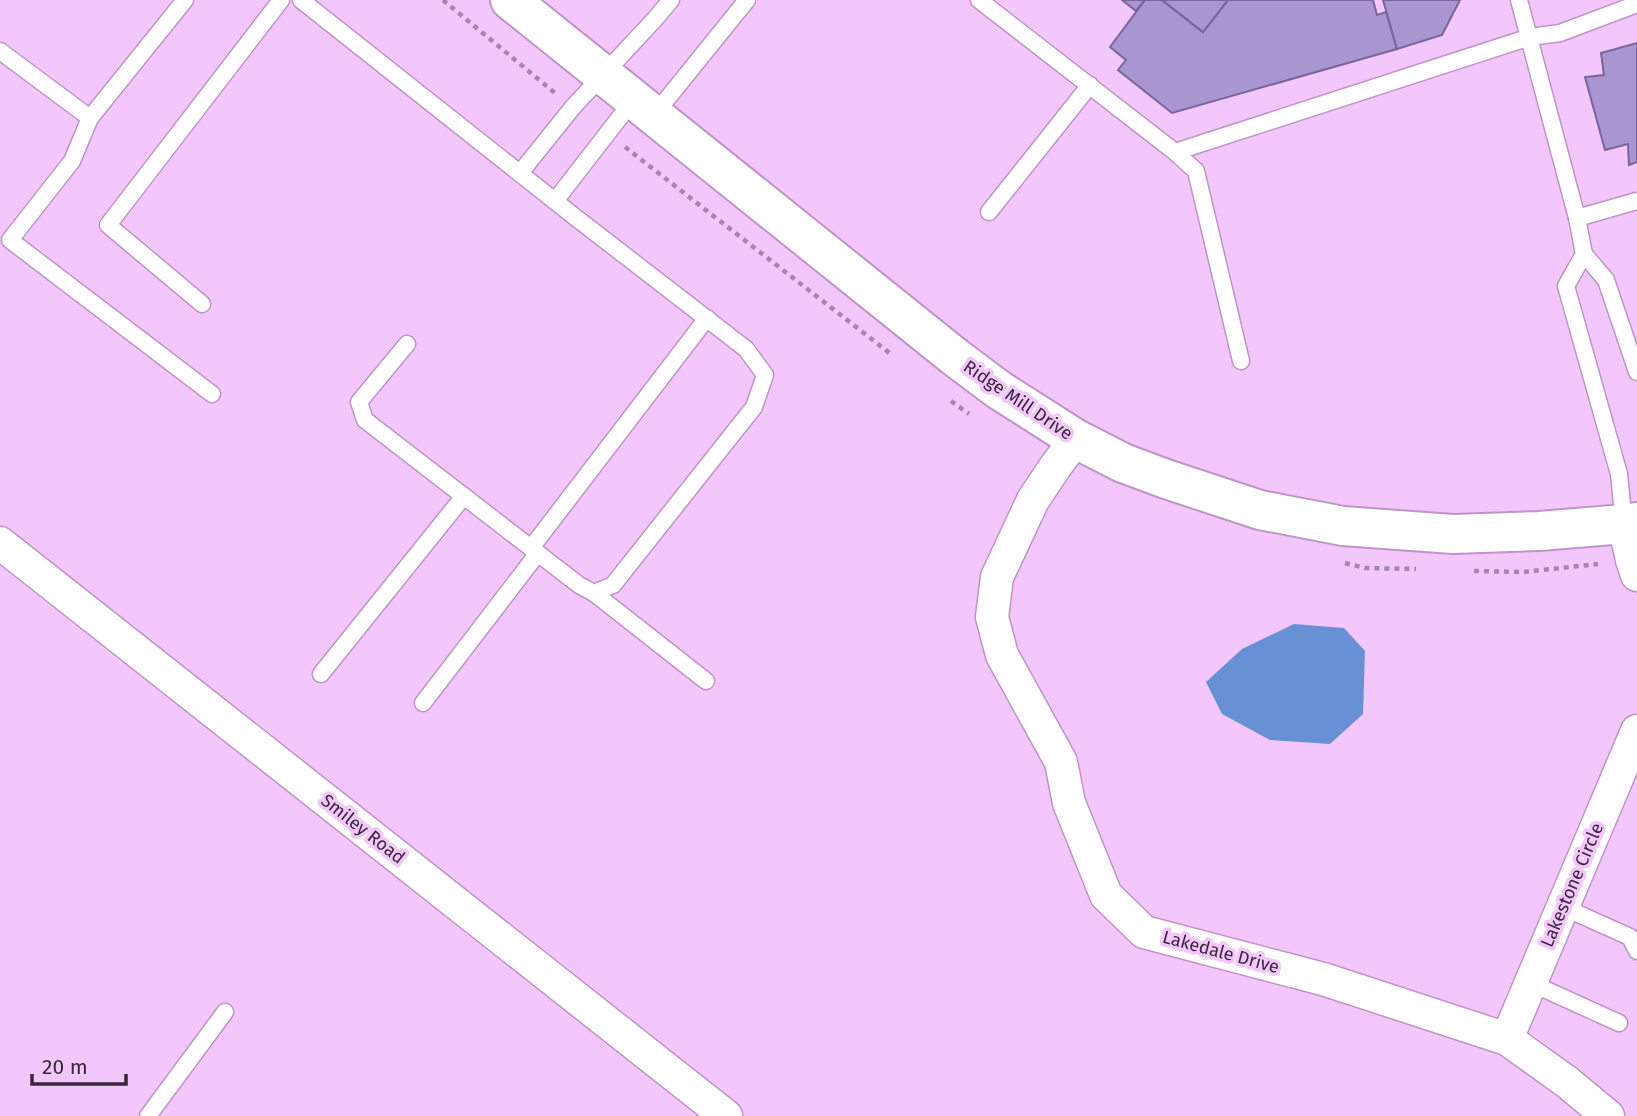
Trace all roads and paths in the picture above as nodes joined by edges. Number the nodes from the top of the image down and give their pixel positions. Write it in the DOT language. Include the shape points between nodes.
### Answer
graph roads {
  1 [pos="185,0"];
  2 [pos="281,0"];
  3 [pos="300,0"];
  4 [pos="510,0"];
  5 [pos="671,0"];
  6 [pos="747,0"];
  7 [pos="979,0"];
  8 [pos="1519,0"];
  9 [pos="1637,4"];
  10 [pos="1530,37"];
  11 [pos="0,51"];
  12 [pos="603,74"];
  13 [pos="1090,86"];
  14 [pos="644,107"];
  15 [pos="90,118"];
  16 [pos="1175,152"];
  17 [pos="520,173"];
  18 [pos="555,201"];
  19 [pos="1637,201"];
  20 [pos="989,212"];
  21 [pos="1577,218"];
  22 [pos="1584,254"];
  23 [pos="202,304"];
  24 [pos="707,318"];
  25 [pos="407,344"];
  26 [pos="1241,361"];
  27 [pos="1637,372"];
  28 [pos="212,394"];
  29 [pos="1076,439"];
  30 [pos="464,496"];
  31 [pos="1630,523"];
  32 [pos="0,543"];
  33 [pos="535,550"];
  34 [pos="1637,575"];
  35 [pos="594,593"];
  36 [pos="321,674"];
  37 [pos="706,681"];
  38 [pos="423,703"];
  39 [pos="1637,731"];
  40 [pos="1563,907"];
  41 [pos="1634,941"];
  42 [pos="1531,983"];
  43 [pos="225,1012"];
  44 [pos="1619,1023"];
  45 [pos="1507,1039"];
  46 [pos="148,1116"];
  47 [pos="726,1116"];
  48 [pos="1608,1116"];
  1 -- 15 [label="lane"];
  2 -- 23 [label="lane" via="108,225"];
  3 -- 17 [label="lane"];
  4 -- 12 [label="main road, Ridge Mill Drive"];
  5 -- 12 [label="lane"];
  6 -- 14 [label="lane"];
  7 -- 13 [label="lane"];
  8 -- 10 [label="lane"];
  9 -- 10 [label="lane" via="1560,33"];
  10 -- 16 [label="lane"];
  10 -- 21 [label="lane"];
  11 -- 15 [label="lane"];
  12 -- 14 [label="main road, Ridge Mill Drive"];
  12 -- 17 [label="lane"];
  13 -- 16 [label="lane"];
  13 -- 20 [label="lane"];
  14 -- 18 [label="lane"];
  14 -- 29 [label="main road, Ridge Mill Drive" via="955,357"];
  15 -- 28 [label="lane" via="72,160 10,240"];
  16 -- 26 [label="lane" via="1196,171"];
  17 -- 18 [label="lane"];
  18 -- 24 [label="lane"];
  19 -- 21 [label="lane"];
  21 -- 22 [label="lane"];
  22 -- 27 [label="lane" via="1606,280"];
  22 -- 31 [label="lane" via="1566,286"];
  24 -- 33 [label="lane"];
  24 -- 35 [label="lane" via="746,349 765,375 754,407 612,585"];
  25 -- 30 [label="lane" via="359,402 365,421"];
  29 -- 31 [label="main road, Ridge Mill Drive" via="1123,463 1213,495 1260,510 1343,526 1453,534"];
  29 -- 45 [label="street, Lakedale Drive" via="1033,500 996,577 992,617 1002,655 1061,762 1069,803 1106,895 1144,932 1323,979"];
  30 -- 33 [label="lane"];
  30 -- 36 [label="lane"];
  31 -- 34 [label="street"];
  32 -- 47 [label="street, Smiley Road"];
  33 -- 35 [label="lane"];
  33 -- 38 [label="lane"];
  35 -- 37 [label="lane"];
  39 -- 40 [label="street, Lakestone Circle"];
  40 -- 41 [label="lane"];
  40 -- 42 [label="street, Lakestone Circle"];
  42 -- 44 [label="lane"];
  42 -- 45 [label="street, Lakestone Circle"];
  43 -- 46 [label="lane"];
  45 -- 48 [label="street, Lakedale Drive"];
}
